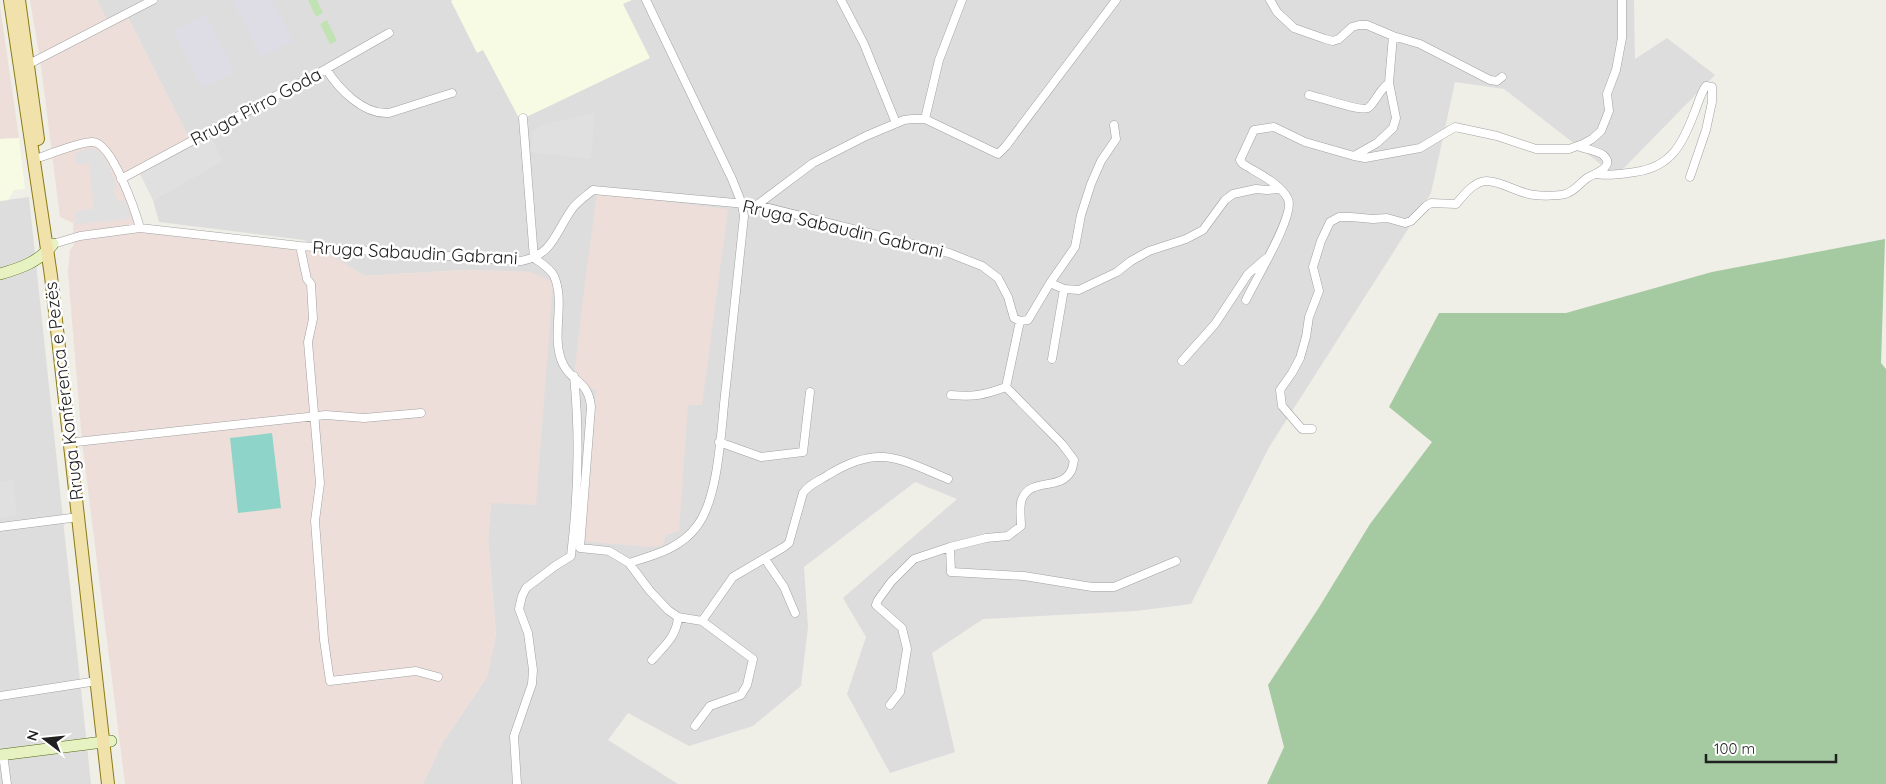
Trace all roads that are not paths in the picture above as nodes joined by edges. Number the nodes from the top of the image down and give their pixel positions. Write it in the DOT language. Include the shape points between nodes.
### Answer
graph roads {
  1 [pos="10,0"];
  2 [pos="19,0"];
  3 [pos="153,0"];
  4 [pos="646,0"];
  5 [pos="842,0"];
  6 [pos="962,0"];
  7 [pos="1116,0"];
  8 [pos="1270,0"];
  9 [pos="1622,0"];
  10 [pos="389,33"];
  11 [pos="1393,36"];
  12 [pos="29,64"];
  13 [pos="326,69"];
  14 [pos="1502,77"];
  15 [pos="1389,83"];
  16 [pos="452,93"];
  17 [pos="1309,95"];
  18 [pos="523,118"];
  19 [pos="925,120"];
  20 [pos="896,122"];
  21 [pos="1114,125"];
  22 [pos="1578,146"];
  23 [pos="1354,156"];
  24 [pos="41,157"];
  25 [pos="1597,174"];
  26 [pos="1690,177"];
  27 [pos="121,179"];
  28 [pos="1279,188"];
  29 [pos="742,204"];
  30 [pos="757,204"];
  31 [pos="140,228"];
  32 [pos="300,246"];
  33 [pos="50,248"];
  34 [pos="1267,257"];
  35 [pos="534,258"];
  36 [pos="0,274"];
  37 [pos="1050,283"];
  38 [pos="1064,289"];
  39 [pos="1246,300"];
  40 [pos="1020,321"];
  41 [pos="1052,359"];
  42 [pos="1182,361"];
  43 [pos="574,376"];
  44 [pos="1006,387"];
  45 [pos="810,392"];
  46 [pos="950,395"];
  47 [pos="420,413"];
  48 [pos="313,417"];
  49 [pos="1312,429"];
  50 [pos="76,442"];
  51 [pos="719,442"];
  52 [pos="948,479"];
  53 [pos="79,517"];
  54 [pos="0,527"];
  55 [pos="950,546"];
  56 [pos="765,558"];
  57 [pos="1176,561"];
  58 [pos="628,563"];
  59 [pos="795,613"];
  60 [pos="678,617"];
  61 [pos="702,621"];
  62 [pos="652,660"];
  63 [pos="438,677"];
  64 [pos="97,681"];
  65 [pos="0,696"];
  66 [pos="890,706"];
  67 [pos="695,726"];
  68 [pos="107,741"];
  69 [pos="2,754"];
  70 [pos="7,784"];
  71 [pos="108,784"];
  72 [pos="115,784"];
  73 [pos="517,784"];
  1 -- 33 [label="main road, Rruga Konferenca e Pezës"];
  2 -- 12 [label="main road, Rruga Konferenca e Pezës"];
  3 -- 12 [label="street"];
  4 -- 29 [label="street"];
  5 -- 20 [label="street"];
  6 -- 19 [label="street" via="939,60"];
  7 -- 19 [label="street" via="998,154"];
  8 -- 11 [label="street" via="1280,16 1294,28 1325,39 1339,39 1359,25"];
  9 -- 22 [label="street" via="1622,38 1607,94 1608,116 1598,135"];
  10 -- 13 [label="street, Rruga Pirro Goda"];
  11 -- 14 [label="street" via="1420,44 1490,80 1498,81"];
  11 -- 15 [label="street"];
  12 -- 24 [label="main road, Rruga Konferenca e Pezës"];
  13 -- 16 [label="street" via="343,91 380,114"];
  13 -- 27 [label="street, Rruga Pirro Goda"];
  15 -- 17 [label="street" via="1364,110"];
  15 -- 23 [label="street" via="1396,118 1393,128 1377,143"];
  18 -- 35 [label="street"];
  19 -- 20 [label="street" via="912,118"];
  20 -- 30 [label="street" via="813,163"];
  21 -- 37 [label="street" via="1116,139 1091,184 1075,247"];
  22 -- 23 [label="street" via="1536,149 1455,127 1420,148 1365,158"];
  22 -- 25 [label="street" via="1603,155 1607,165"];
  23 -- 28 [label="street" via="1305,142 1274,128 1254,130 1240,160"];
  24 -- 27 [label="street" via="94,142 105,148"];
  24 -- 33 [label="main road, Rruga Konferenca e Pezës"];
  25 -- 26 [label="street" via="1640,172 1666,162 1686,134 1706,86 1712,88 1712,102"];
  25 -- 49 [label="street" via="1566,194 1533,195 1485,181 1475,185 1456,204 1431,203 1411,222 1351,217 1339,217 1330,222 1313,268 1319,291 1309,317 1300,358 1280,390 1282,406 1302,429"];
  27 -- 31 [label="street"];
  28 -- 34 [label="street" via="1290,202 1288,214"];
  28 -- 38 [label="street" via="1233,194 1203,230 1149,251 1117,272 1079,290"];
  29 -- 30 [label="street, Rruga Sabaudin Gabrani"];
  29 -- 35 [label="street, Rruga Sabaudin Gabrani" via="593,190 574,207 547,250"];
  29 -- 51 [label="street" via="744,216"];
  30 -- 40 [label="street, Rruga Sabaudin Gabrani" via="949,253 982,266 998,278 1014,318"];
  31 -- 32 [label="street, Rruga Sabaudin Gabrani"];
  31 -- 33 [label="street, Rruga Sabaudin Gabrani" via="80,236"];
  32 -- 35 [label="street, Rruga Sabaudin Gabrani" via="486,259"];
  32 -- 48 [label="street" via="311,284 313,319 308,342"];
  33 -- 36 [label="street" via="30,264"];
  33 -- 50 [label="main road, Rruga Konferenca e Pezës"];
  33 -- 53 [label="main road, Rruga Konferenca e Pezës"];
  34 -- 39 [label="street"];
  34 -- 42 [label="street" via="1248,274 1215,324"];
  35 -- 43 [label="street" via="546,266 558,288 559,347 563,364"];
  37 -- 38 [label="street"];
  37 -- 40 [label="street" via="1028,320"];
  38 -- 41 [label="street"];
  40 -- 44 [label="street"];
  43 -- 58 [label="street" via="590,395 591,408 580,548 609,551"];
  43 -- 73 [label="street" via="576,500 571,556 526,588 519,609 528,633 533,670 532,684 514,736"];
  44 -- 46 [label="street" via="983,396"];
  44 -- 55 [label="street" via="1062,444 1074,460 1072,472 1063,480 1032,487 1026,492 1021,500 1021,526 1008,536"];
  45 -- 51 [label="street" via="803,452 761,457"];
  47 -- 48 [label="street" via="364,418"];
  48 -- 50 [label="street"];
  48 -- 63 [label="street" via="320,484 315,521 330,681 416,671"];
  50 -- 68 [label="main road, Rruga Konferenca e Pezës"];
  51 -- 58 [label="street" via="713,485 698,526 668,551"];
  52 -- 56 [label="street" via="899,459 875,456 847,464 808,486 803,493 789,543"];
  53 -- 54 [label="street"];
  53 -- 64 [label="main road, Rruga Konferenca e Pezës"];
  55 -- 57 [label="street" via="951,572 1024,576 1092,587 1114,587"];
  55 -- 66 [label="street" via="914,559 891,582 876,605 902,628 908,649 900,692"];
  56 -- 59 [label="street" via="784,587"];
  56 -- 61 [label="street" via="734,577"];
  58 -- 60 [label="street" via="650,591"];
  60 -- 61 [label="street"];
  60 -- 62 [label="street" via="675,635"];
  61 -- 67 [label="street" via="754,659 741,694 710,706"];
  64 -- 65 [label="street"];
  64 -- 68 [label="main road, Rruga Konferenca e Pezës"];
  68 -- 69 [label="street"];
  68 -- 71 [label="main road, Rruga Konferenca e Pezës"];
  68 -- 72 [label="main road, Rruga Konferenca e Pezës"];
  69 -- 70 [label="street"];
}
